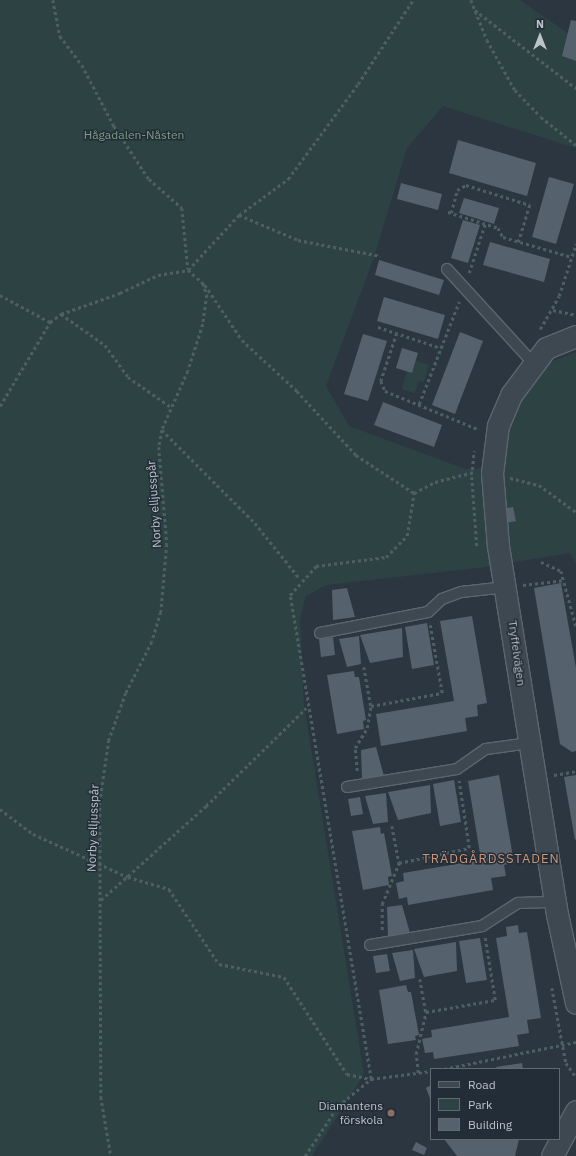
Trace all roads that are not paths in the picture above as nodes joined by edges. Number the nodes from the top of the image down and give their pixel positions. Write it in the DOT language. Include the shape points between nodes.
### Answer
graph roads {
  1 [pos="447,269"];
  2 [pos="576,336"];
  3 [pos="533,363"];
  4 [pos="507,587"];
  5 [pos="320,633"];
  6 [pos="530,743"];
  7 [pos="347,787"];
  8 [pos="555,902"];
  9 [pos="370,945"];
  10 [pos="573,971"];
  11 [pos="576,1003"];
  12 [pos="576,1111"];
  13 [pos="554,1155"];
  1 -- 3 [label="lane"];
  2 -- 3 [label="street, Tryffelvägen" via="546,348"];
  3 -- 4 [label="street, Tryffelvägen" via="511,395 498,425 492,473"];
  4 -- 5 [label="lane" via="461,592 442,599 428,612"];
  4 -- 6 [label="street, Tryffelvägen"];
  6 -- 7 [label="lane" via="486,749 457,769"];
  6 -- 8 [label="street, Tryffelvägen"];
  8 -- 9 [label="lane" via="518,903 482,926"];
  8 -- 10 [label="street, Tryffelvägen"];
  10 -- 11 [label="street, Tryffelvägen"];
  12 -- 13 [label="street"];
}
